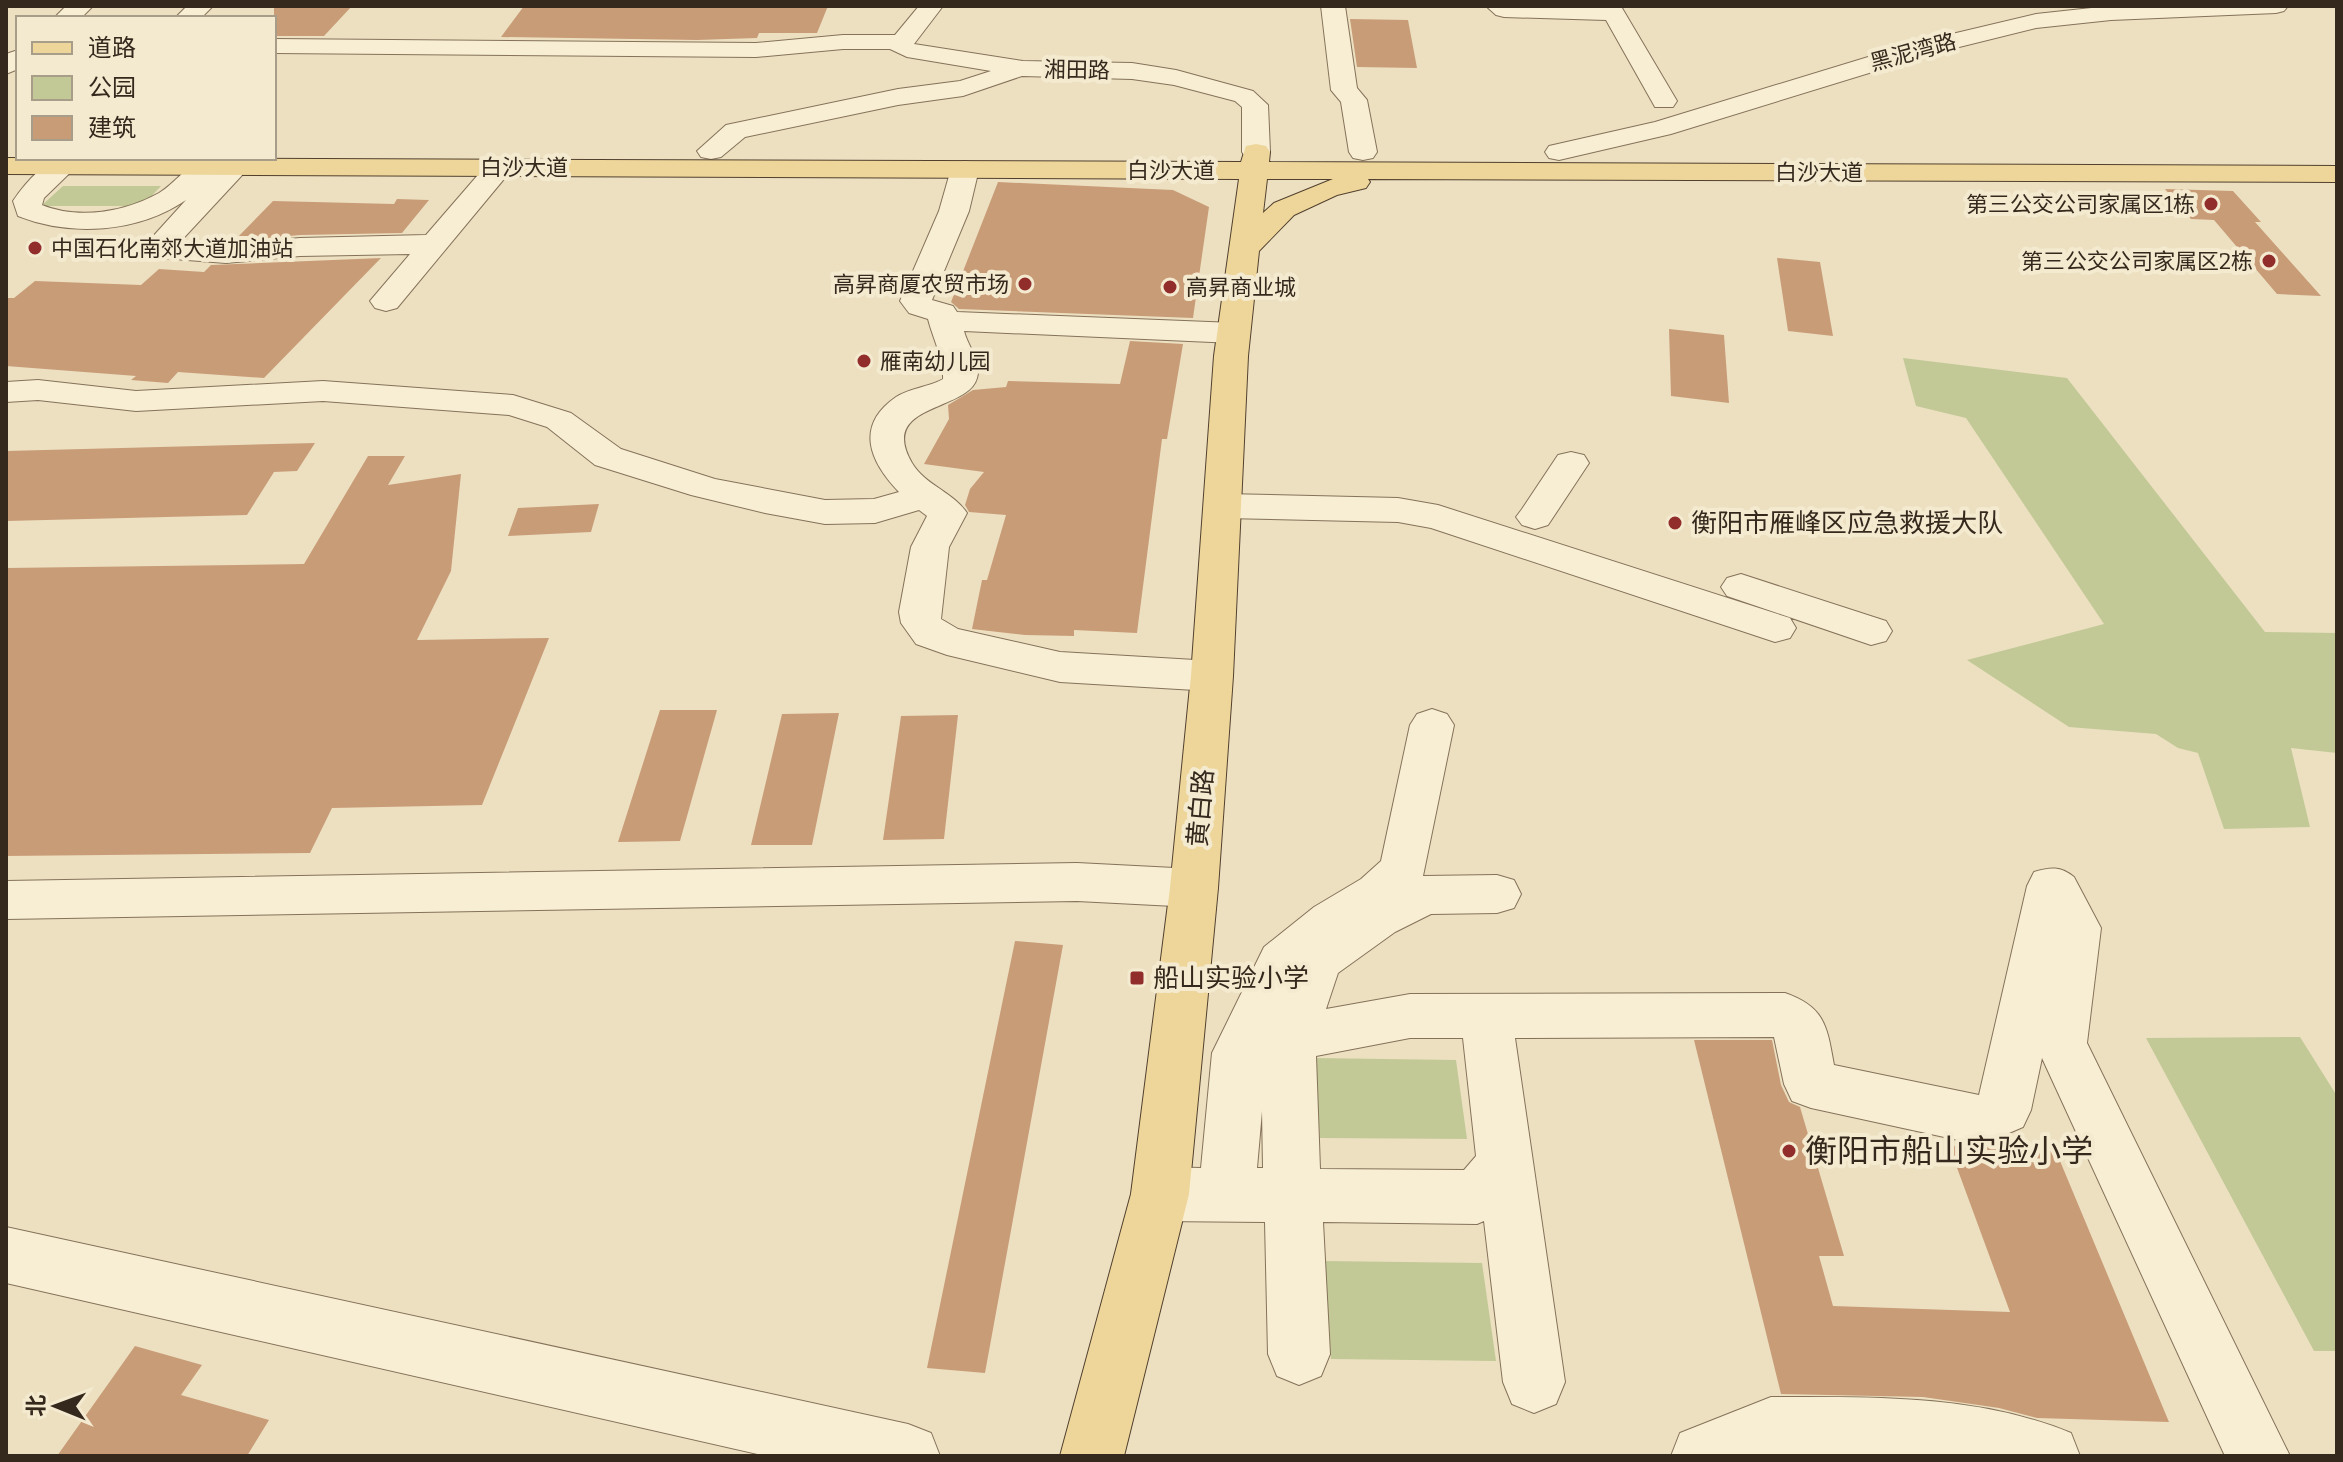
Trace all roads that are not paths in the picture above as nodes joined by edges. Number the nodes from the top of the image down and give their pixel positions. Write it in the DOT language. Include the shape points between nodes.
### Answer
graph roads {
  1 [pos="931,6"];
  2 [pos="1333,6"];
  3 [pos="1498,6"];
  4 [pos="1629,6"];
  5 [pos="2276,6"];
  6 [pos="1599,10"];
  7 [pos="900,42"];
  8 [pos="276,46"];
  9 [pos="1023,69"];
  10 [pos="1664,101"];
  11 [pos="276,148"];
  12 [pos="711,151"];
  13 [pos="1354,152"];
  14 [pos="1559,152"];
  15 [pos="2337,152"];
  16 [pos="30,161"];
  17 [pos="1255,161"];
  18 [pos="221,166"];
  19 [pos="500,167"];
  20 [pos="965,169"];
  21 [pos="1410,171"];
  22 [pos="2337,174"];
  23 [pos="6,188"];
  24 [pos="435,244"];
  25 [pos="1244,249"];
  26 [pos="386,301"];
  27 [pos="946,321"];
  28 [pos="1234,333"];
  29 [pos="6,392"];
  30 [pos="1571,463"];
  31 [pos="921,494"];
  32 [pos="1224,506"];
  33 [pos="1438,517"];
  34 [pos="1535,517"];
  35 [pos="1775,628"];
  36 [pos="1871,631"];
  37 [pos="1212,676"];
  38 [pos="1432,725"];
  39 [pos="1194,888"];
  40 [pos="1497,894"];
  41 [pos="6,900"];
  42 [pos="1486,1015"];
  43 [pos="1293,1037"];
  44 [pos="1160,1194"];
  45 [pos="1227,1195"];
  46 [pos="1293,1195"];
  47 [pos="1499,1196"];
  48 [pos="6,1255"];
  49 [pos="1299,1354"];
  50 [pos="1534,1382"];
  51 [pos="1942,1446"];
  52 [pos="908,1456"];
  53 [pos="1092,1456"];
  54 [pos="1703,1456"];
  55 [pos="2048,1456"];
  56 [pos="2258,1456"];
  1 -- 7 [label="street"];
  2 -- 13 [label="street" via="1344,90 1338,100"];
  3 -- 6 [label="street"];
  4 -- 6 [label="street"];
  5 -- 14 [label="street, 黑泥湾路" via="2036,21 1923,48 1662,128"];
  6 -- 10 [label="street" via="1616,14"];
  7 -- 8 [label="street" via="756,50"];
  7 -- 9 [label="street, 湘田路" via="907,50"];
  9 -- 12 [label="street" via="963,88 736,131"];
  9 -- 17 [label="street, 湘田路" via="1132,71 1244,96 1255,105"];
  11 -- 12 [label="main road, 白沙大道"];
  12 -- 17 [label="main road, 白沙大道"];
  13 -- 14 [label="main road, 白沙大道"];
  13 -- 17 [label="main road, 白沙大道"];
  14 -- 15 [label="main road, 白沙大道"];
  16 -- 18 [label="main road, 白沙大道"];
  16 -- 18 [label="street" via="33,192 28,210 72,219 136,213"];
  16 -- 23 [label="street"];
  17 -- 20 [label="main road, 白沙大道"];
  17 -- 21 [label="main road, 白沙大道"];
  17 -- 25 [label="main road, 黄白路"];
  18 -- 19 [label="main road, 白沙大道"];
  18 -- 24 [label="street" via="160,251 226,254"];
  19 -- 20 [label="main road, 白沙大道"];
  19 -- 24 [label="street"];
  20 -- 27 [label="street" via="954,211 916,299 920,306 940,310"];
  21 -- 22 [label="main road, 白沙大道"];
  21 -- 25 [label="main road" via="1327,189 1284,209"];
  24 -- 26 [label="street"];
  25 -- 28 [label="main road, 黄白路"];
  27 -- 28 [label="street"];
  27 -- 31 [label="street" via="961,361 960,379 954,388 909,404 894,420 886,441 895,467"];
  28 -- 32 [label="main road, 黄白路"];
  29 -- 31 [label="street" via="38,390 136,401 323,391 513,405 559,420 608,457 765,502 825,512 875,511"];
  30 -- 34 [label="street"];
  31 -- 37 [label="street" via="948,513 930,547 919,612 931,634 1060,667"];
  32 -- 33 [label="street" via="1398,510"];
  32 -- 37 [label="main road, 黄白路"];
  33 -- 34 [label="street"];
  33 -- 35 [label="street"];
  34 -- 36 [label="street"];
  37 -- 39 [label="main road, 黄白路"];
  38 -- 45 [label="street" via="1403,869 1282,962 1239,1053"];
  39 -- 41 [label="street" via="1077,882"];
  39 -- 44 [label="main road, 黄白路"];
  40 -- 43 [label="street" via="1425,895 1378,918 1318,960"];
  42 -- 43 [label="street" via="1410,1016"];
  42 -- 47 [label="street"];
  42 -- 56 [label="street" via="1785,1015 1801,1029 1811,1084 1981,1120 2004,1110 2051,886 2076,928 2061,1043"];
  43 -- 46 [label="street" via="1287,1064"];
  44 -- 45 [label="street"];
  44 -- 53 [label="main road, 黄白路"];
  45 -- 46 [label="street"];
  46 -- 47 [label="street"];
  46 -- 49 [label="street"];
  47 -- 50 [label="street"];
  48 -- 52 [label="street"];
  51 -- 54 [label="street" via="1895,1429 1771,1429"];
  51 -- 55 [label="street" via="2029,1449"];
}
